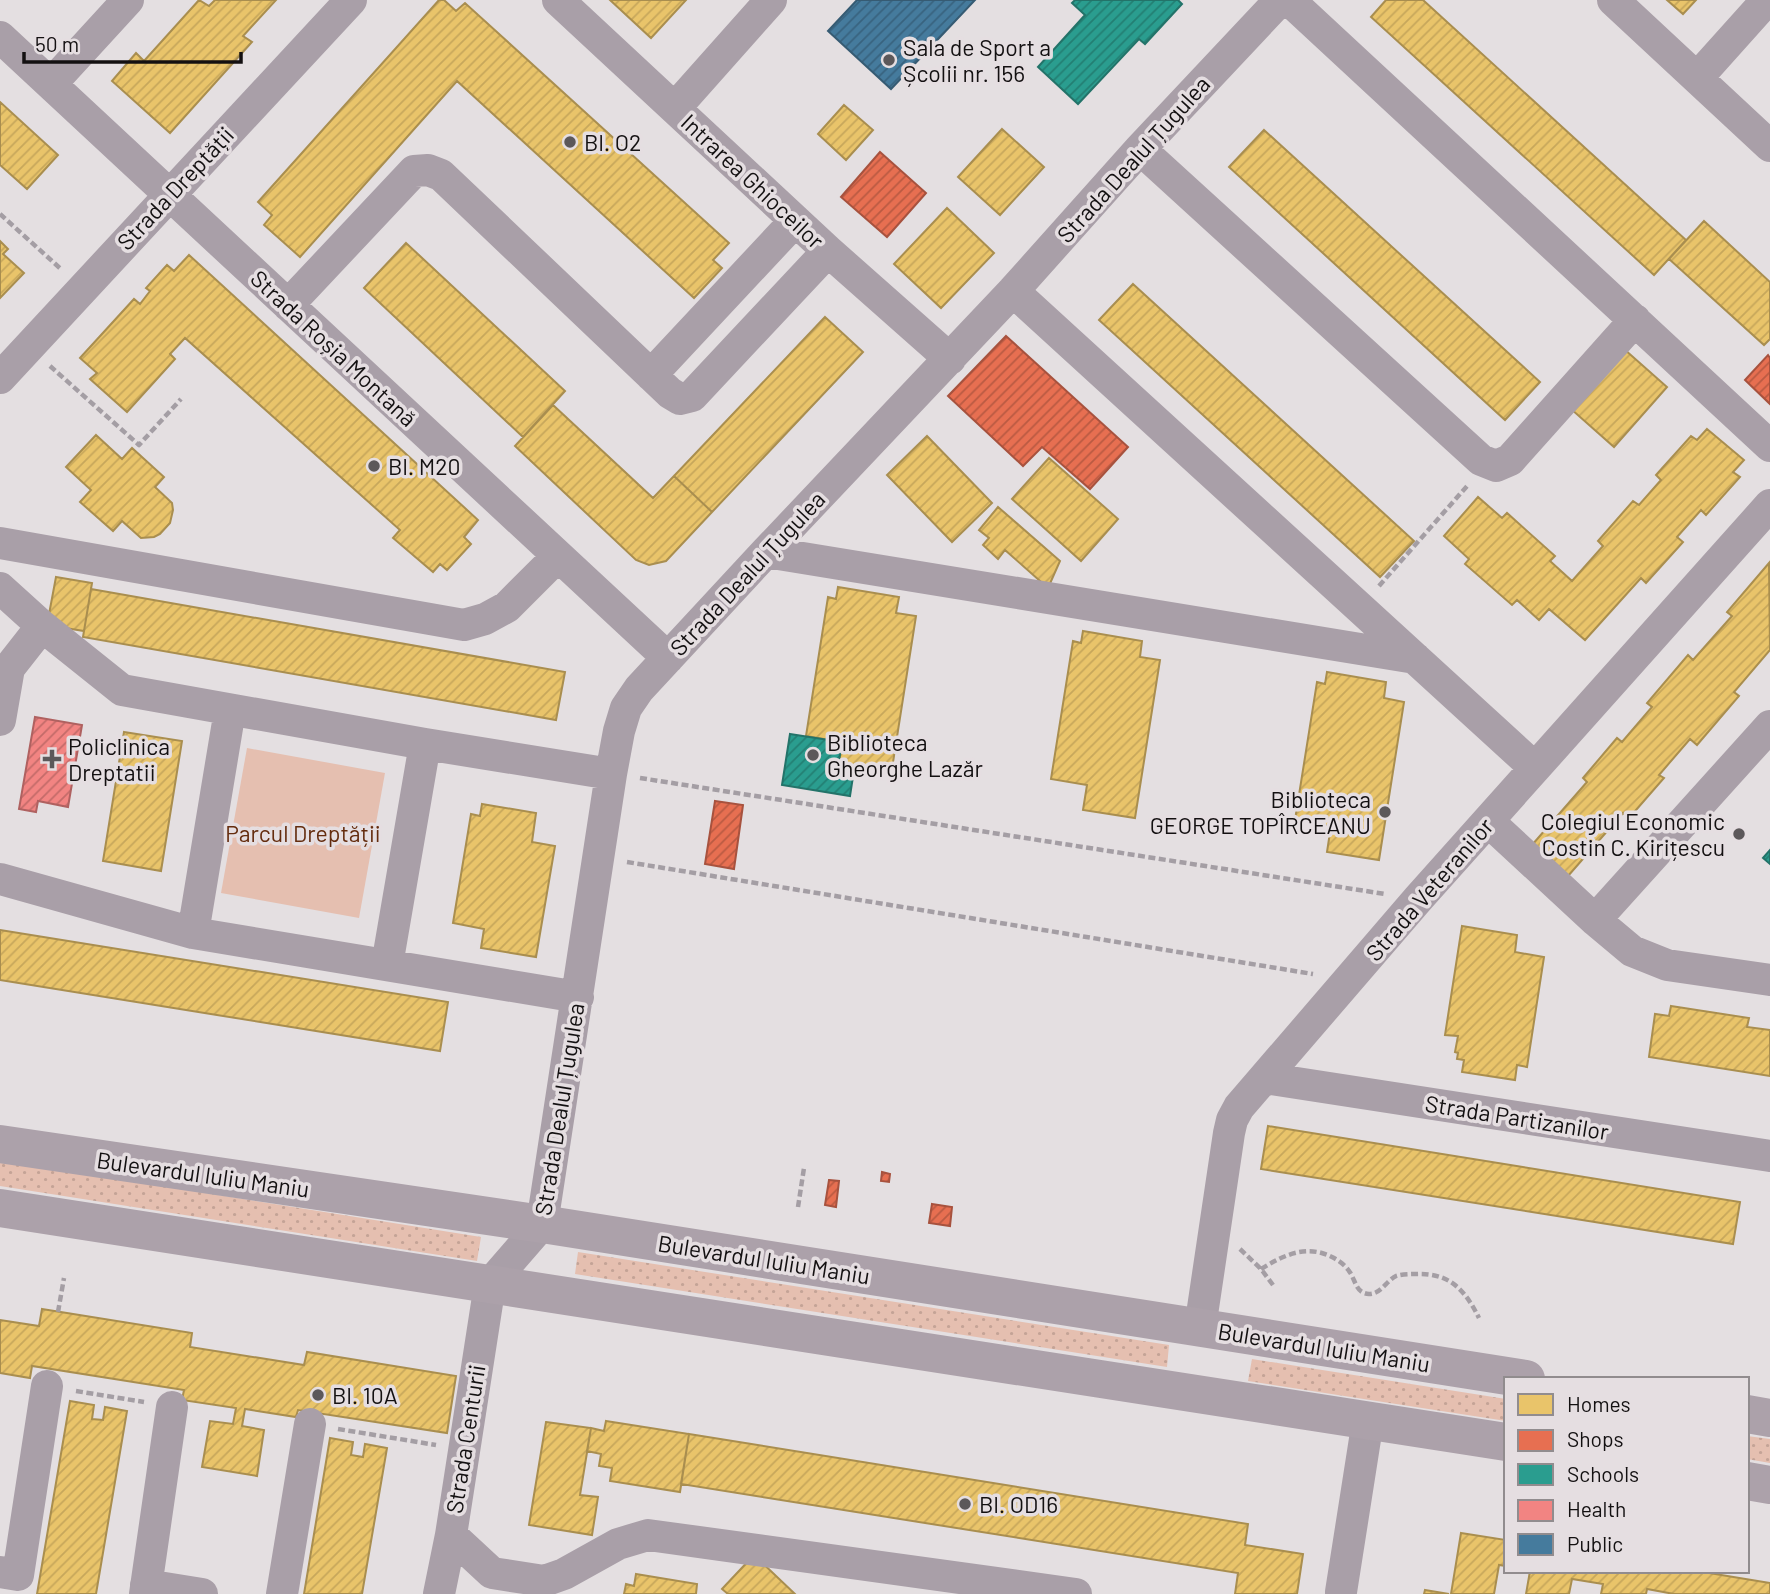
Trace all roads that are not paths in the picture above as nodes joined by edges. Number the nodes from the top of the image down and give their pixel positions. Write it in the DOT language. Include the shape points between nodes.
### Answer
graph roads {
  1 [pos="128,0"];
  2 [pos="351,0"];
  3 [pos="558,0"];
  4 [pos="771,0"];
  5 [pos="1280,0"];
  6 [pos="1289,0"];
  7 [pos="1613,0"];
  8 [pos="1767,0"];
  9 [pos="0,37"];
  10 [pos="1697,78"];
  11 [pos="51,84"];
  12 [pos="675,108"];
  13 [pos="1770,146"];
  14 [pos="1140,149"];
  15 [pos="169,195"];
  16 [pos="796,221"];
  17 [pos="828,251"];
  18 [pos="1013,292"];
  19 [pos="288,305"];
  20 [pos="1635,320"];
  21 [pos="950,359"];
  22 [pos="651,375"];
  23 [pos="0,378"];
  24 [pos="1770,446"];
  25 [pos="1770,505"];
  26 [pos="0,543"];
  27 [pos="766,552"];
  28 [pos="558,556"];
  29 [pos="0,588"];
  30 [pos="42,626"];
  31 [pos="1415,657"];
  32 [pos="668,658"];
  33 [pos="230,710"];
  34 [pos="0,720"];
  35 [pos="1770,726"];
  36 [pos="425,744"];
  37 [pos="1535,768"];
  38 [pos="611,774"];
  39 [pos="1488,821"];
  40 [pos="0,879"];
  41 [pos="1595,920"];
  42 [pos="193,933"];
  43 [pos="387,965"];
  44 [pos="1770,980"];
  45 [pos="578,997"];
  46 [pos="1264,1078"];
  47 [pos="0,1144"];
  48 [pos="1770,1156"];
  49 [pos="0,1208"];
  50 [pos="542,1224"];
  51 [pos="490,1284"];
  52 [pos="1200,1328"];
  53 [pos="1513,1377"];
  54 [pos="47,1385"];
  55 [pos="172,1407"];
  56 [pos="1749,1414"];
  57 [pos="1770,1418"];
  58 [pos="1368,1420"];
  59 [pos="310,1424"];
  60 [pos="1504,1442"];
  61 [pos="1749,1481"];
  62 [pos="1770,1485"];
  63 [pos="451,1535"];
  64 [pos="0,1572"];
  65 [pos="491,1584"];
  66 [pos="146,1590"];
  67 [pos="1341,1593"];
  68 [pos="202,1594"];
  69 [pos="282,1594"];
  70 [pos="439,1594"];
  71 [pos="1076,1594"];
  1 -- 11 [label="street"];
  2 -- 15 [label="street, Strada Dreptății"];
  3 -- 12 [label="street, Intrarea Ghioceilor"];
  4 -- 12 [label="street"];
  5 -- 14 [label="street, Strada Dealul Țugulea"];
  6 -- 20 [label="street"];
  7 -- 10 [label="street"];
  8 -- 10 [label="street"];
  9 -- 11 [label="street, Strada Roșia Montană"];
  10 -- 13 [label="street"];
  11 -- 15 [label="street, Strada Roșia Montană"];
  12 -- 16 [label="street, Intrarea Ghioceilor"];
  14 -- 18 [label="street, Strada Dealul Țugulea"];
  14 -- 20 [label="street" via="1481,460 1492,464 1510,460"];
  15 -- 19 [label="street, Strada Roșia Montană"];
  15 -- 23 [label="street, Strada Dreptății"];
  16 -- 17 [label="street, Intrarea Ghioceilor"];
  16 -- 22 [label="street"];
  17 -- 21 [label="street, Intrarea Ghioceilor"];
  17 -- 22 [label="street" via="692,396 681,399"];
  18 -- 21 [label="street, Strada Dealul Țugulea"];
  18 -- 31 [label="street"];
  19 -- 22 [label="street" via="415,171 428,170 441,175"];
  19 -- 28 [label="street, Strada Roșia Montană"];
  20 -- 24 [label="street"];
  21 -- 27 [label="street, Strada Dealul Țugulea"];
  25 -- 37 [label="street, Strada Veteranilor"];
  26 -- 28 [label="street" via="464,625 507,607"];
  27 -- 31 [label="street"];
  27 -- 32 [label="street, Strada Dealul Țugulea"];
  28 -- 32 [label="street, Strada Roșia Montană"];
  29 -- 30 [label="street"];
  30 -- 33 [label="street" via="122,690"];
  30 -- 34 [label="street" via="9,668"];
  31 -- 37 [label="street"];
  32 -- 38 [label="street, Strada Dealul Țugulea" via="626,708"];
  33 -- 36 [label="street"];
  33 -- 42 [label="street"];
  35 -- 41 [label="street"];
  36 -- 38 [label="street"];
  36 -- 43 [label="street"];
  37 -- 39 [label="street, Strada Veteranilor"];
  38 -- 45 [label="street, Strada Dealul Țugulea"];
  39 -- 41 [label="street"];
  39 -- 46 [label="street, Strada Veteranilor"];
  40 -- 42 [label="street"];
  41 -- 44 [label="street" via="1632,951 1667,965"];
  42 -- 43 [label="street"];
  43 -- 45 [label="street"];
  45 -- 50 [label="street, Strada Dealul Țugulea"];
  46 -- 48 [label="street, Strada Partizanilor"];
  46 -- 52 [label="street, Strada Veteranilor" via="1232,1120"];
  47 -- 50 [label="main road, Bulevardul Iuliu Maniu"];
  49 -- 51 [label="main road"];
  50 -- 51 [label="street, Strada Dealul Țugulea"];
  50 -- 52 [label="main road, Bulevardul Iuliu Maniu"];
  51 -- 58 [label="main road"];
  51 -- 63 [label="street, Strada Centurii"];
  52 -- 53 [label="main road, Bulevardul Iuliu Maniu"];
  54 -- 64 [label="street" via="18,1575"];
  55 -- 66 [label="street"];
  56 -- 57 [label="main road"];
  58 -- 60 [label="main road"];
  58 -- 67 [label="street"];
  59 -- 69 [label="street"];
  61 -- 62 [label="main road"];
  63 -- 65 [label="street"];
  63 -- 70 [label="street, Strada Centurii"];
  65 -- 71 [label="street" via="544,1581 618,1544 649,1535"];
  66 -- 68 [label="street"];
}
